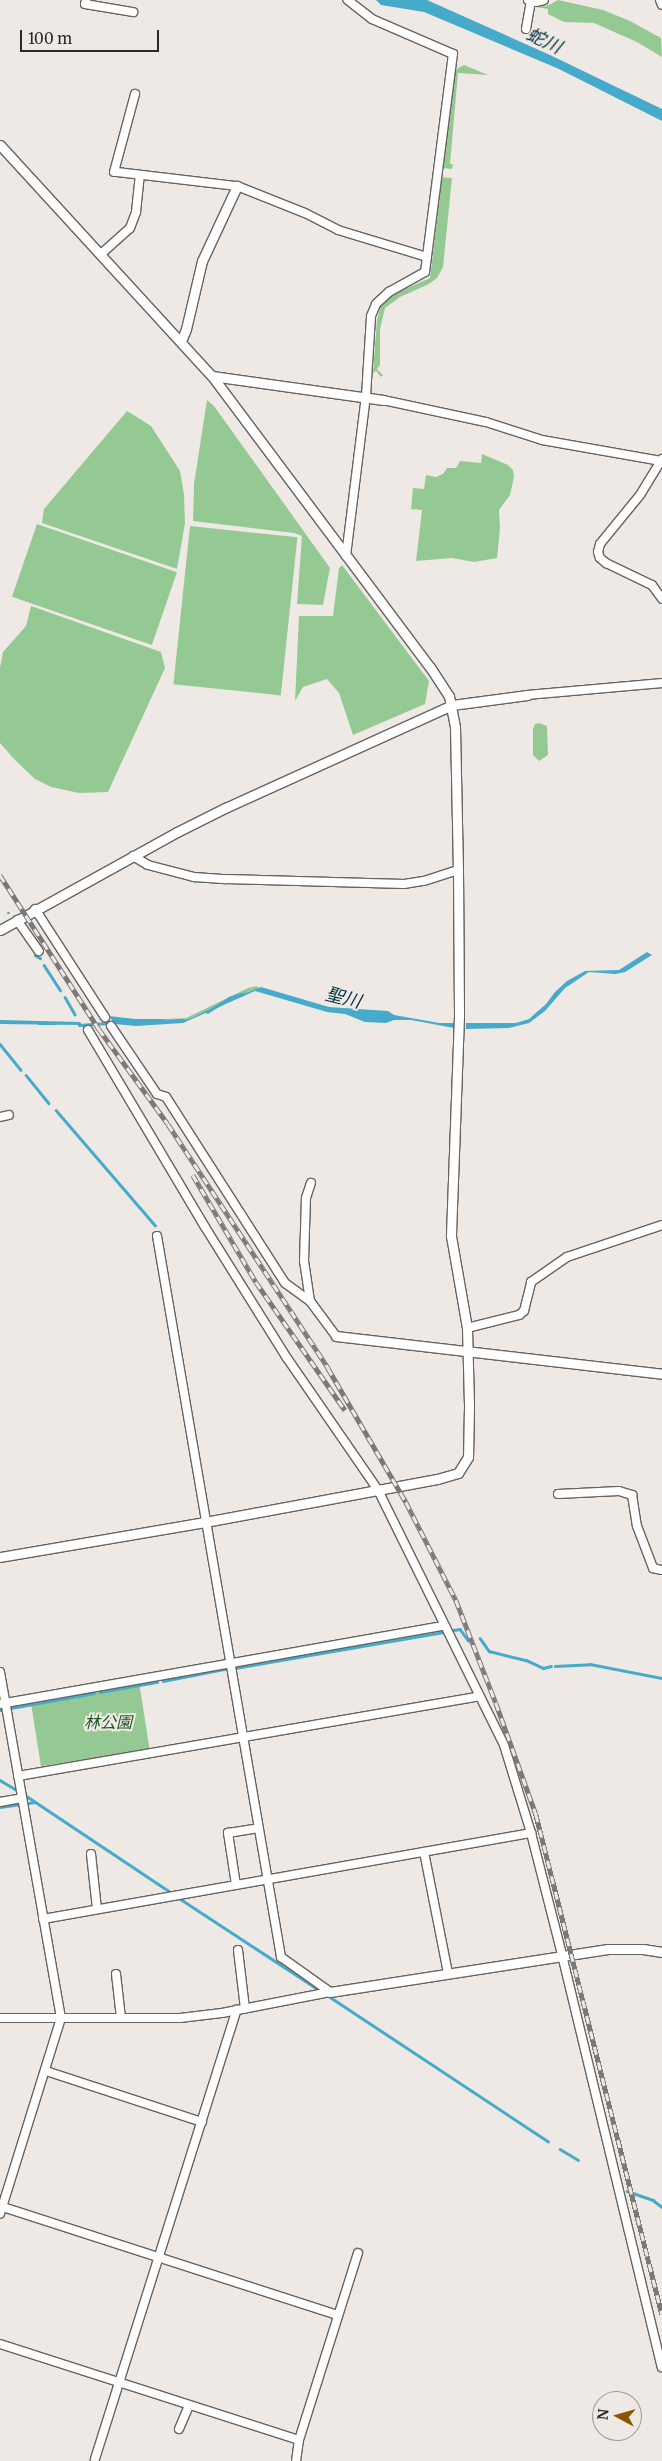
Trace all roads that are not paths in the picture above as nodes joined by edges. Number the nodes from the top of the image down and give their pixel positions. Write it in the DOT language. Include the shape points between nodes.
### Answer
graph roads {
  1 [pos="86,0"];
  2 [pos="348,0"];
  3 [pos="544,0"];
  4 [pos="660,0"];
  5 [pos="530,1"];
  6 [pos="662,5"];
  7 [pos="133,12"];
  8 [pos="526,28"];
  9 [pos="135,94"];
  10 [pos="0,145"];
  11 [pos="140,175"];
  12 [pos="237,186"];
  13 [pos="100,254"];
  14 [pos="427,257"];
  15 [pos="181,341"];
  16 [pos="212,376"];
  17 [pos="366,396"];
  18 [pos="383,400"];
  19 [pos="661,460"];
  20 [pos="346,556"];
  21 [pos="662,599"];
  22 [pos="662,683"];
  23 [pos="527,695"];
  24 [pos="452,705"];
  25 [pos="134,856"];
  26 [pos="458,870"];
  27 [pos="35,909"];
  28 [pos="17,920"];
  29 [pos="0,930"];
  30 [pos="39,951"];
  31 [pos="106,1016"];
  32 [pos="112,1026"];
  33 [pos="88,1030"];
  34 [pos="9,1115"];
  35 [pos="0,1117"];
  36 [pos="311,1183"];
  37 [pos="662,1225"];
  38 [pos="157,1236"];
  39 [pos="310,1301"];
  40 [pos="467,1328"];
  41 [pos="336,1336"];
  42 [pos="468,1352"];
  43 [pos="662,1374"];
  44 [pos="378,1490"];
  45 [pos="558,1494"];
  46 [pos="205,1522"];
  47 [pos="0,1557"];
  48 [pos="662,1570"];
  49 [pos="444,1626"];
  50 [pos="230,1663"];
  51 [pos="0,1672"];
  52 [pos="479,1696"];
  53 [pos="3,1704"];
  54 [pos="243,1737"];
  55 [pos="18,1776"];
  56 [pos="22,1798"];
  57 [pos="0,1802"];
  58 [pos="259,1828"];
  59 [pos="531,1833"];
  60 [pos="424,1852"];
  61 [pos="90,1854"];
  62 [pos="268,1880"];
  63 [pos="236,1885"];
  64 [pos="97,1909"];
  65 [pos="43,1918"];
  66 [pos="238,1950"];
  67 [pos="662,1952"];
  68 [pos="562,1955"];
  69 [pos="448,1973"];
  70 [pos="116,1974"];
  71 [pos="330,1992"];
  72 [pos="241,2009"];
  73 [pos="0,2018"];
  74 [pos="61,2018"];
  75 [pos="121,2018"];
  76 [pos="46,2071"];
  77 [pos="202,2122"];
  78 [pos="1,2209"];
  79 [pos="358,2253"];
  80 [pos="159,2258"];
  81 [pos="338,2316"];
  82 [pos="0,2344"];
  83 [pos="662,2367"];
  84 [pos="120,2383"];
  85 [pos="189,2405"];
  86 [pos="179,2429"];
  87 [pos="300,2440"];
  88 [pos="95,2459"];
  89 [pos="296,2461"];
  1 -- 7 [label="street" via="85,4"];
  2 -- 14 [label="street" via="372,19 452,54"];
  3 -- 5 [label="street"];
  4 -- 6 [label="street"];
  5 -- 8 [label="street"];
  9 -- 11 [label="street" via="115,172"];
  10 -- 13 [label="street"];
  11 -- 12 [label="street"];
  11 -- 13 [label="street" via="136,212 130,228"];
  12 -- 14 [label="street" via="338,230"];
  12 -- 15 [label="street" via="202,261"];
  13 -- 15 [label="street"];
  14 -- 17 [label="street" via="423,275 388,292 376,304 371,316"];
  15 -- 16 [label="street"];
  16 -- 17 [label="street"];
  16 -- 20 [label="street"];
  17 -- 18 [label="street"];
  17 -- 20 [label="street"];
  18 -- 19 [label="street" via="486,422 542,440"];
  19 -- 21 [label="street" via="640,495 600,544 598,552 606,563 652,585"];
  20 -- 24 [label="street" via="430,668"];
  22 -- 23 [label="street"];
  23 -- 24 [label="street"];
  24 -- 25 [label="street" via="225,808"];
  24 -- 26 [label="street"];
  25 -- 26 [label="street" via="148,865 194,877 226,880 404,884"];
  25 -- 27 [label="street"];
  26 -- 40 [label="street" via="459,1016 452,1236"];
  27 -- 28 [label="street"];
  27 -- 31 [label="street"];
  28 -- 29 [label="street"];
  28 -- 30 [label="street"];
  32 -- 39 [label="street" via="157,1094 166,1097 285,1283"];
  33 -- 44 [label="street" via="277,1342"];
  34 -- 35 [label="street"];
  36 -- 39 [label="street" via="306,1198 304,1261"];
  37 -- 40 [label="street" via="567,1257 531,1282 524,1311 519,1315"];
  38 -- 46 [label="street"];
  39 -- 41 [label="street"];
  40 -- 42 [label="street"];
  41 -- 42 [label="street"];
  42 -- 43 [label="street"];
  42 -- 44 [label="street" via="468,1457 458,1473"];
  44 -- 46 [label="street"];
  44 -- 49 [label="street"];
  45 -- 48 [label="street" via="619,1491 632,1495 637,1526 653,1568"];
  46 -- 47 [label="street"];
  46 -- 50 [label="street"];
  49 -- 50 [label="street"];
  49 -- 52 [label="street"];
  50 -- 53 [label="street"];
  50 -- 54 [label="street"];
  51 -- 53 [label="street"];
  52 -- 54 [label="street"];
  52 -- 59 [label="street" via="504,1745"];
  53 -- 55 [label="street"];
  54 -- 55 [label="street"];
  54 -- 58 [label="street"];
  55 -- 56 [label="street"];
  56 -- 57 [label="street"];
  56 -- 65 [label="street"];
  58 -- 62 [label="street"];
  58 -- 63 [label="street" via="228,1834"];
  59 -- 60 [label="street"];
  59 -- 68 [label="street"];
  60 -- 62 [label="street"];
  60 -- 69 [label="street"];
  61 -- 64 [label="street"];
  62 -- 63 [label="street"];
  62 -- 71 [label="street" via="281,1957"];
  63 -- 64 [label="street"];
  64 -- 65 [label="street"];
  65 -- 74 [label="street"];
  66 -- 72 [label="street"];
  67 -- 68 [label="street" via="608,1949"];
  68 -- 69 [label="street"];
  68 -- 83 [label="street"];
  69 -- 71 [label="street"];
  70 -- 75 [label="street"];
  71 -- 72 [label="street"];
  72 -- 75 [label="street" via="180,2018"];
  72 -- 77 [label="street"];
  73 -- 74 [label="street"];
  74 -- 75 [label="street"];
  74 -- 76 [label="street"];
  76 -- 77 [label="street"];
  76 -- 78 [label="street"];
  77 -- 80 [label="street"];
  78 -- 80 [label="street"];
  79 -- 81 [label="street"];
  80 -- 81 [label="street"];
  80 -- 84 [label="street"];
  81 -- 87 [label="street"];
  82 -- 84 [label="street"];
  84 -- 85 [label="street"];
  84 -- 88 [label="street"];
  85 -- 86 [label="street"];
  85 -- 87 [label="street"];
  87 -- 89 [label="street"];
}
